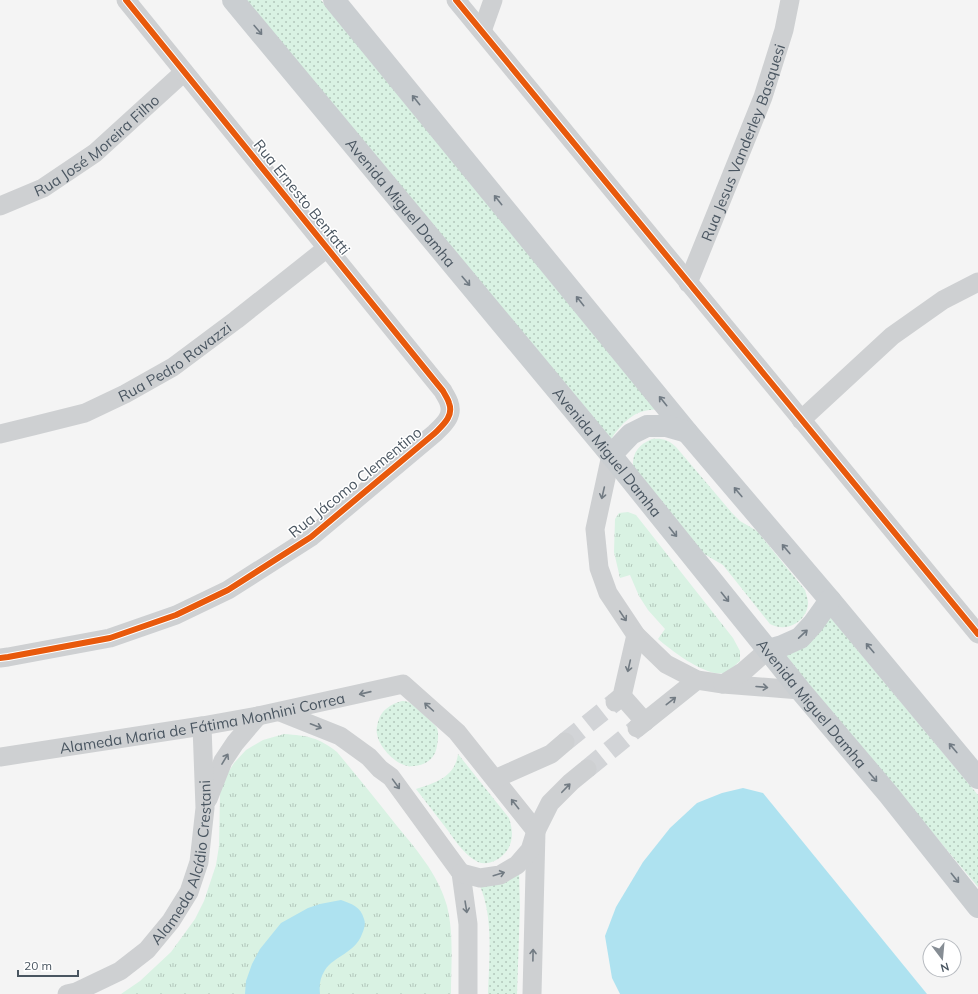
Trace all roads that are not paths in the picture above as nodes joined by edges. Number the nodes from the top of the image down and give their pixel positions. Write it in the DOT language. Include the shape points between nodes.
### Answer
graph roads {
  1 [pos="126,0"];
  2 [pos="233,0"];
  3 [pos="334,0"];
  4 [pos="456,0"];
  5 [pos="494,0"];
  6 [pos="790,0"];
  7 [pos="482,31"];
  8 [pos="184,72"];
  9 [pos="0,206"];
  10 [pos="327,248"];
  11 [pos="978,282"];
  12 [pos="688,283"];
  13 [pos="450,413"];
  14 [pos="801,420"];
  15 [pos="687,432"];
  16 [pos="0,434"];
  17 [pos="611,456"];
  18 [pos="830,600"];
  19 [pos="978,634"];
  20 [pos="636,635"];
  21 [pos="768,650"];
  22 [pos="0,658"];
  23 [pos="697,680"];
  24 [pos="723,684"];
  25 [pos="800,690"];
  26 [pos="280,712"];
  27 [pos="258,716"];
  28 [pos="202,726"];
  29 [pos="565,742"];
  30 [pos="0,757"];
  31 [pos="587,769"];
  32 [pos="978,778"];
  33 [pos="495,779"];
  34 [pos="205,808"];
  35 [pos="536,831"];
  36 [pos="461,874"];
  37 [pos="978,907"];
  38 [pos="68,994"];
  39 [pos="468,994"];
  40 [pos="532,994"];
  1 -- 8 [label="street, Rua Ernesto Benfatti"];
  2 -- 17 [label="main road, Avenida Miguel Damha, one-way"];
  15 -- 3 [label="main road, one-way"];
  4 -- 7 [label="street"];
  5 -- 7 [label="street"];
  6 -- 12 [label="street, Rua Jesus Vanderley Basquesi" via="784,30 763,97"];
  7 -- 12 [label="street"];
  8 -- 9 [label="street, Rua José Moreira Filho" via="95,153 43,188"];
  8 -- 10 [label="street, Rua Ernesto Benfatti"];
  10 -- 13 [label="street, Rua Ernesto Benfatti" via="443,391 449,402"];
  10 -- 16 [label="street, Rua Pedro Ravazzi" via="172,367 132,390 85,413"];
  11 -- 14 [label="street" via="943,300 892,336"];
  12 -- 14 [label="street"];
  13 -- 22 [label="street, Rua Jácomo Clementino" via="435,433 311,537 228,590 176,615 110,638"];
  14 -- 19 [label="street"];
  15 -- 17 [label="main road" via="666,426 647,426 631,434"];
  18 -- 15 [label="main road, one-way"];
  17 -- 20 [label="street, one-way" via="595,529 599,568 608,593"];
  17 -- 21 [label="main road, Avenida Miguel Damha, one-way"];
  21 -- 18 [label="main road, one-way" via="800,638"];
  32 -- 18 [label="main road, one-way"];
  20 -- 23 [label="street" via="666,664"];
  20 -- 23 [label="street, one-way" via="618,699 641,725"];
  21 -- 24 [label="street" via="744,671"];
  21 -- 25 [label="main road, Avenida Miguel Damha"];
  23 -- 24 [label="street"];
  24 -- 25 [label="street, one-way"];
  25 -- 37 [label="main road, Avenida Miguel Damha, one-way"];
  26 -- 27 [label="street, Alameda Maria de Fátima Monhini Correa"];
  33 -- 26 [label="street, Alameda Maria de Fátima Monhini Correa, one-way" via="457,732 403,684"];
  26 -- 36 [label="street, one-way" via="340,736 369,757 391,777"];
  27 -- 28 [label="street, Alameda Maria de Fátima Monhini Correa"];
  34 -- 27 [label="street, one-way" via="222,761"];
  28 -- 30 [label="street, Alameda Maria de Fátima Monhini Correa"];
  28 -- 34 [label="street, Alameda Alcídio Crestani"];
  29 -- 33 [label="street" via="551,754"];
  35 -- 31 [label="street, one-way" via="550,804"];
  35 -- 33 [label="street, one-way"];
  34 -- 38 [label="street, Alameda Alcídio Crestani" via="199,862 189,892 171,921 147,950 120,971"];
  36 -- 35 [label="street, one-way" via="480,878 500,875 517,865 530,850"];
  40 -- 35 [label="street, one-way"];
  36 -- 39 [label="street, one-way" via="468,924"];
}
